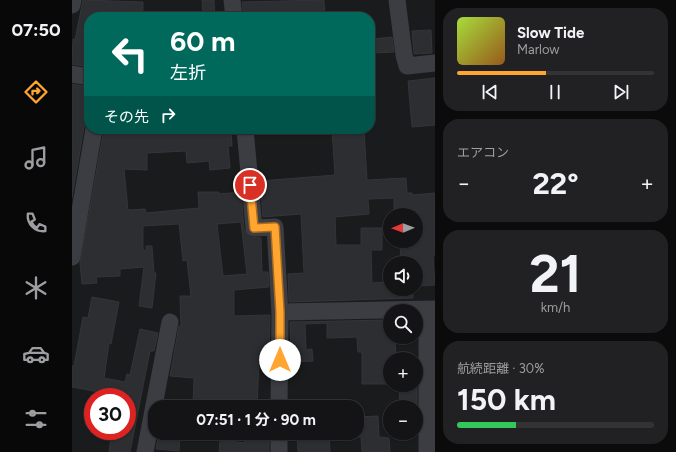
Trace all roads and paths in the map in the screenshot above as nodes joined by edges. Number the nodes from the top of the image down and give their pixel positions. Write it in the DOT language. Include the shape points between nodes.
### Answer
graph roads {
  1 [pos="72,0"];
  2 [pos="232,0"];
  3 [pos="397,0"];
  4 [pos="72,5"];
  5 [pos="233,12"];
  6 [pos="435,63"];
  7 [pos="72,74"];
  8 [pos="84,75"];
  9 [pos="93,134"];
  10 [pos="245,134"];
  11 [pos="72,257"];
  12 [pos="431,309"];
  13 [pos="280,312"];
  14 [pos="170,322"];
  15 [pos="279,400"];
  16 [pos="279,440"];
  17 [pos="145,452"];
  18 [pos="279,452"];
  19 [pos="427,452"];
  1 -- 4 [label="street"];
  2 -- 5 [label="street"];
  3 -- 6 [label="street" via="407,66"];
  7 -- 8 [label="street"];
  9 -- 11 [label="street"];
  10 -- 13 [label="street" via="254,228 275,227"];
  12 -- 13 [label="street"];
  12 -- 19 [label="street"];
  13 -- 15 [label="street"];
  14 -- 17 [label="street"];
  16 -- 18 [label="street"];
}
